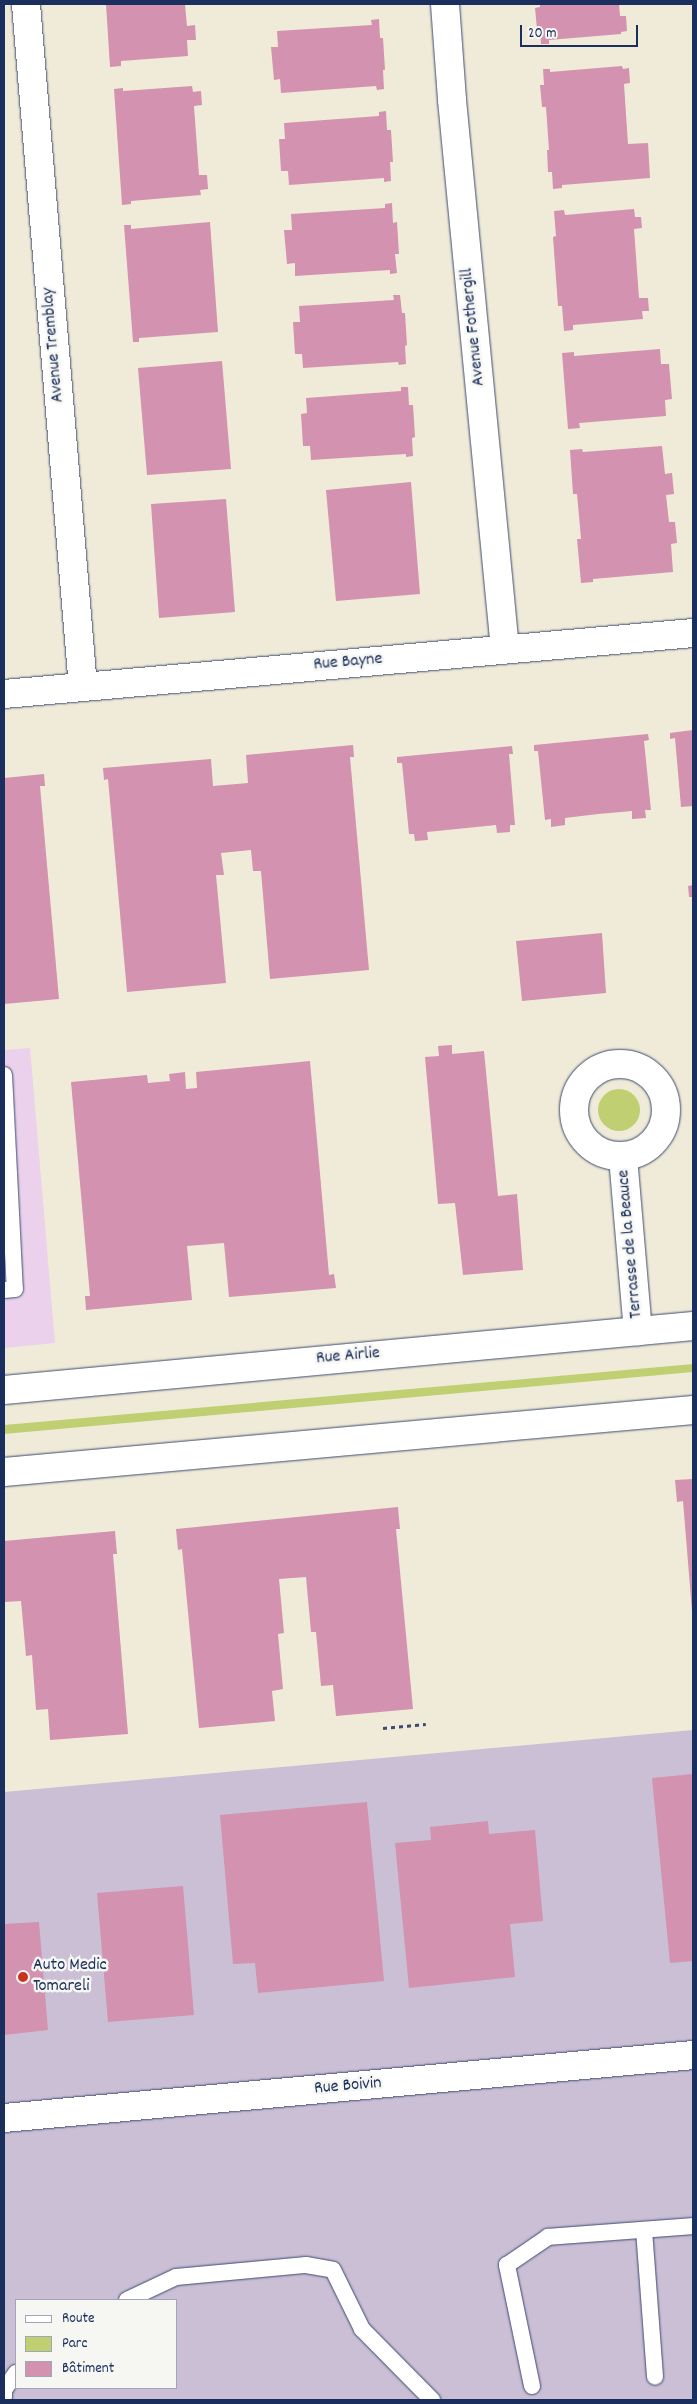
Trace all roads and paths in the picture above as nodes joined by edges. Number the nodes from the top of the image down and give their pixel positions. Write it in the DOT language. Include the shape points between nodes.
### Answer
graph roads {
  1 [pos="26,4"];
  2 [pos="445,4"];
  3 [pos="693,633"];
  4 [pos="505,649"];
  5 [pos="82,687"];
  6 [pos="4,694"];
  7 [pos="4,1075"];
  8 [pos="623,1156"];
  9 [pos="4,1290"];
  10 [pos="693,1326"];
  11 [pos="638,1331"];
  12 [pos="4,1390"];
  13 [pos="693,1410"];
  14 [pos="4,1472"];
  15 [pos="426,1724"];
  16 [pos="383,1728"];
  17 [pos="693,2055"];
  18 [pos="4,2118"];
  19 [pos="693,2226"];
  20 [pos="644,2230"];
  21 [pos="129,2299"];
  22 [pos="15,2374"];
  23 [pos="655,2377"];
  24 [pos="532,2386"];
  25 [pos="4,2397"];
  26 [pos="432,2400"];
  1 -- 5 [label="street, Avenue Tremblay"];
  2 -- 4 [label="street, Avenue Fothergill"];
  3 -- 4 [label="street, Rue Bayne"];
  4 -- 5 [label="street, Rue Bayne"];
  5 -- 6 [label="street, Rue Bayne"];
  7 -- 9 [label="lane" via="15,1289"];
  8 -- 11 [label="street, Terrasse de la Beauce"];
  10 -- 11 [label="street, Rue Airlie"];
  11 -- 12 [label="street, Rue Airlie"];
  13 -- 14 [label="street"];
  15 -- 16 [label="path"];
  17 -- 18 [label="street, Rue Boivin"];
  19 -- 20 [label="lane"];
  20 -- 23 [label="lane"];
  20 -- 24 [label="lane" via="548,2237 507,2265"];
  21 -- 26 [label="lane" via="176,2277 306,2265 333,2270 362,2329"];
  22 -- 25 [label="lane" via="4,2390"];
}
